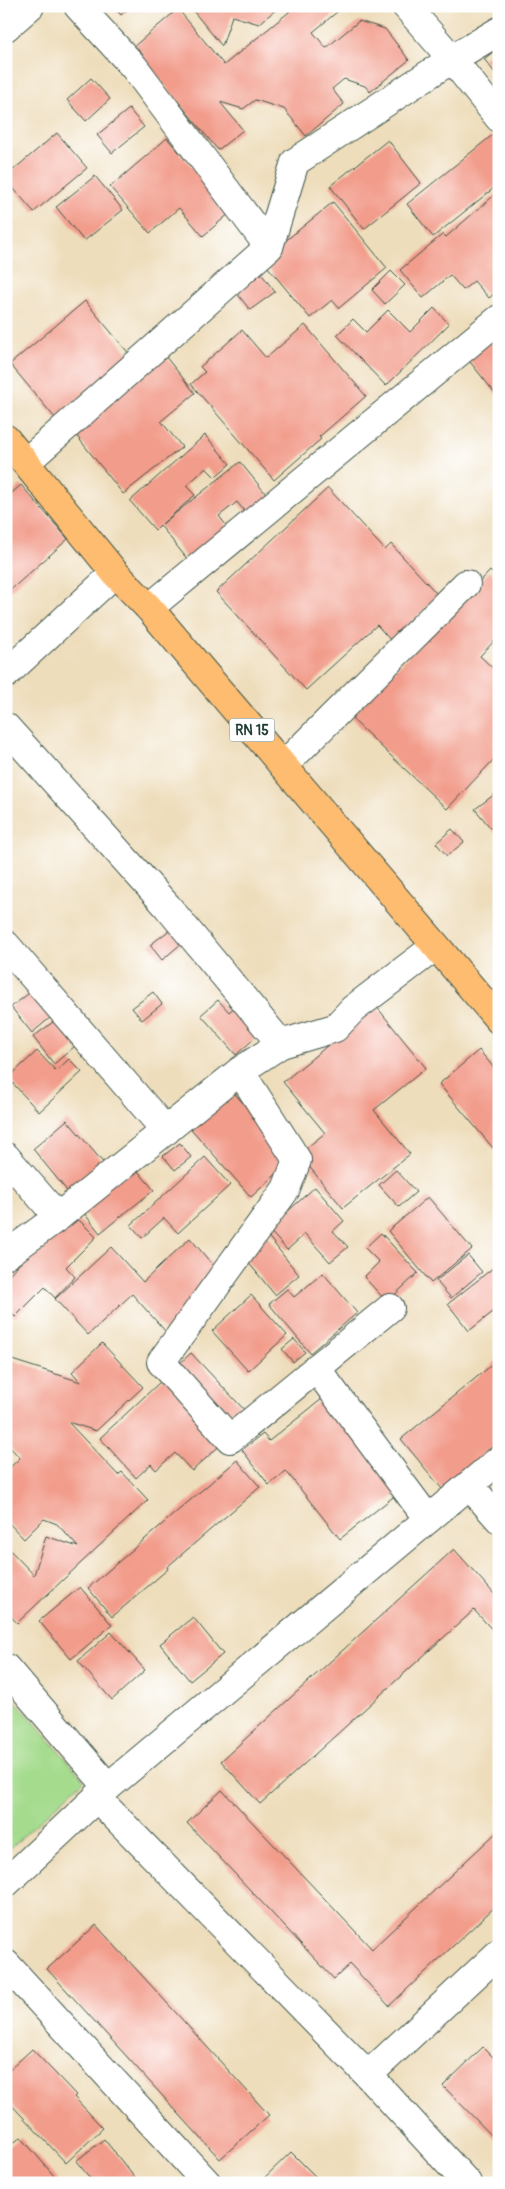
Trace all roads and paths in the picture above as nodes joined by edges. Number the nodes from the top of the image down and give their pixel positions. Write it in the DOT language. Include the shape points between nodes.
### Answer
graph roads {
  1 [pos="30,6"];
  2 [pos="78,6"];
  3 [pos="406,6"];
  4 [pos="6,27"];
  5 [pos="499,31"];
  6 [pos="452,59"];
  7 [pos="499,118"];
  8 [pos="269,247"];
  9 [pos="499,319"];
  10 [pos="6,439"];
  11 [pos="26,462"];
  12 [pos="115,574"];
  13 [pos="466,584"];
  14 [pos="149,608"];
  15 [pos="6,674"];
  16 [pos="6,726"];
  17 [pos="283,766"];
  18 [pos="6,945"];
  19 [pos="436,946"];
  20 [pos="499,1020"];
  21 [pos="281,1044"];
  22 [pos="240,1071"];
  23 [pos="166,1131"];
  24 [pos="6,1157"];
  25 [pos="58,1218"];
  26 [pos="6,1255"];
  27 [pos="390,1308"];
  28 [pos="316,1368"];
  29 [pos="499,1460"];
  30 [pos="468,1485"];
  31 [pos="428,1519"];
  32 [pos="499,1519"];
  33 [pos="6,1668"];
  34 [pos="103,1792"];
  35 [pos="6,1883"];
  36 [pos="499,1954"];
  37 [pos="6,1964"];
  38 [pos="368,2075"];
  39 [pos="208,2183"];
  40 [pos="467,2183"];
  1 -- 4 [label="street"];
  2 -- 8 [label="street" via="134,67"];
  3 -- 6 [label="street"];
  5 -- 6 [label="street"];
  6 -- 7 [label="street"];
  6 -- 8 [label="street" via="296,162"];
  8 -- 11 [label="street"];
  9 -- 14 [label="street"];
  10 -- 11 [label="main road, RN 15"];
  11 -- 12 [label="main road, RN 15"];
  12 -- 14 [label="main road, RN 15"];
  12 -- 15 [label="street"];
  13 -- 17 [label="street"];
  14 -- 17 [label="main road, RN 15"];
  16 -- 21 [label="street" via="167,906"];
  17 -- 19 [label="main road, RN 15"];
  18 -- 23 [label="street"];
  19 -- 20 [label="main road, RN 15"];
  19 -- 21 [label="street" via="353,1009 335,1028"];
  21 -- 22 [label="street"];
  22 -- 23 [label="street"];
  22 -- 28 [label="street" via="297,1160 286,1189 161,1362 230,1439"];
  23 -- 25 [label="street"];
  24 -- 25 [label="street"];
  25 -- 26 [label="street"];
  27 -- 28 [label="street"];
  28 -- 31 [label="street"];
  29 -- 30 [label="street"];
  30 -- 31 [label="street"];
  30 -- 32 [label="street"];
  31 -- 34 [label="street"];
  33 -- 34 [label="street"];
  34 -- 35 [label="street"];
  34 -- 38 [label="street"];
  36 -- 38 [label="street"];
  37 -- 39 [label="street"];
  38 -- 40 [label="street"];
}
